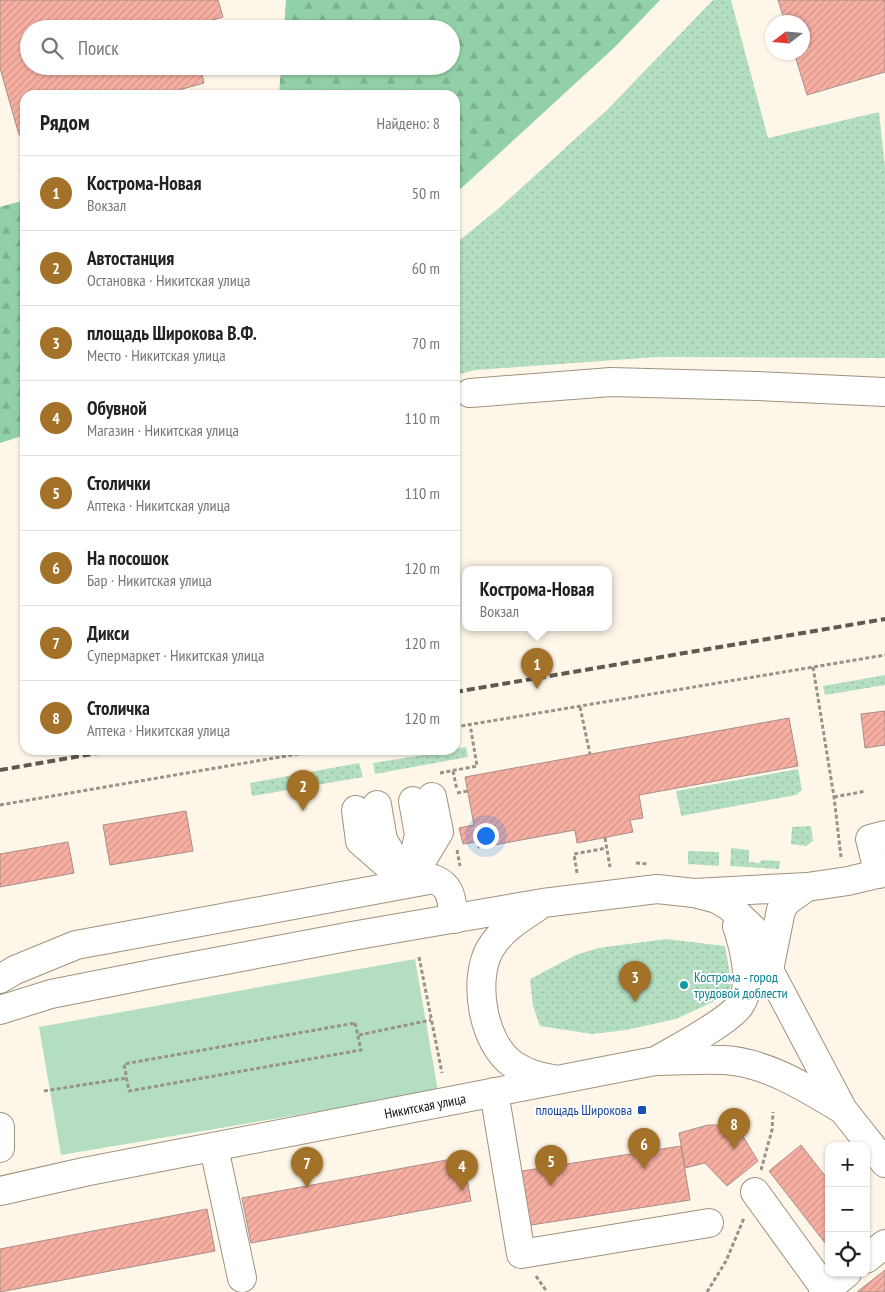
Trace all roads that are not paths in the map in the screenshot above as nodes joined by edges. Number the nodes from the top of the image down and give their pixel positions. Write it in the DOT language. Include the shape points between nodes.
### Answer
graph roads {
  1 [pos="885,392"];
  2 [pos="470,393"];
  3 [pos="405,801"];
  4 [pos="877,837"];
  5 [pos="882,873"];
  6 [pos="408,882"];
  7 [pos="807,887"];
  8 [pos="694,893"];
  9 [pos="544,903"];
  10 [pos="730,906"];
  11 [pos="454,918"];
  12 [pos="769,970"];
  13 [pos="0,979"];
  14 [pos="740,1005"];
  15 [pos="0,1010"];
  16 [pos="655,1061"];
  17 [pos="560,1080"];
  18 [pos="494,1092"];
  19 [pos="843,1110"];
  20 [pos="0,1127"];
  21 [pos="0,1148"];
  22 [pos="214,1148"];
  23 [pos="885,1163"];
  24 [pos="0,1191"];
  25 [pos="755,1192"];
  26 [pos="709,1223"];
  27 [pos="885,1244"];
  28 [pos="870,1256"];
  29 [pos="842,1277"];
  30 [pos="242,1278"];
  31 [pos="826,1291"];
  1 -- 2 [label="main road" via="611,382"];
  3 -- 6 [label="main road"];
  3 -- 6 [label="main road" via="439,832"];
  3 -- 6 [label="main road" via="360,841"];
  4 -- 5 [label="main road"];
  5 -- 7 [label="main road"];
  6 -- 11 [label="main road" via="434,879 443,883 449,890"];
  6 -- 13 [label="main road" via="76,945"];
  7 -- 8 [label="main road"];
  7 -- 12 [label="main road" via="787,901 781,910"];
  8 -- 9 [label="main road" via="657,889"];
  8 -- 10 [label="main road"];
  9 -- 11 [label="main road"];
  9 -- 17 [label="main road" via="511,924 490,949 481,979 483,1013 495,1045 512,1064 534,1076"];
  10 -- 12 [label="main road" via="754,931"];
  10 -- 14 [label="main road" via="741,936 745,960 747,982"];
  11 -- 15 [label="main road" via="60,993"];
  12 -- 14 [label="main road"];
  12 -- 19 [label="main road"];
  14 -- 16 [label="main road" via="729,1016"];
  16 -- 17 [label="main road, Никитская улица"];
  16 -- 19 [label="main road, Никитская улица" via="726,1060 767,1069 808,1088"];
  17 -- 18 [label="main road, Никитская улица"];
  18 -- 22 [label="main road, Никитская улица"];
  18 -- 26 [label="main road" via="521,1254"];
  19 -- 23 [label="main road"];
  20 -- 21 [label="main road"];
  22 -- 24 [label="main road, Никитская улица"];
  22 -- 30 [label="main road"];
  25 -- 31 [label="main road"];
  27 -- 28 [label="main road"];
  29 -- 31 [label="main road"];
}
